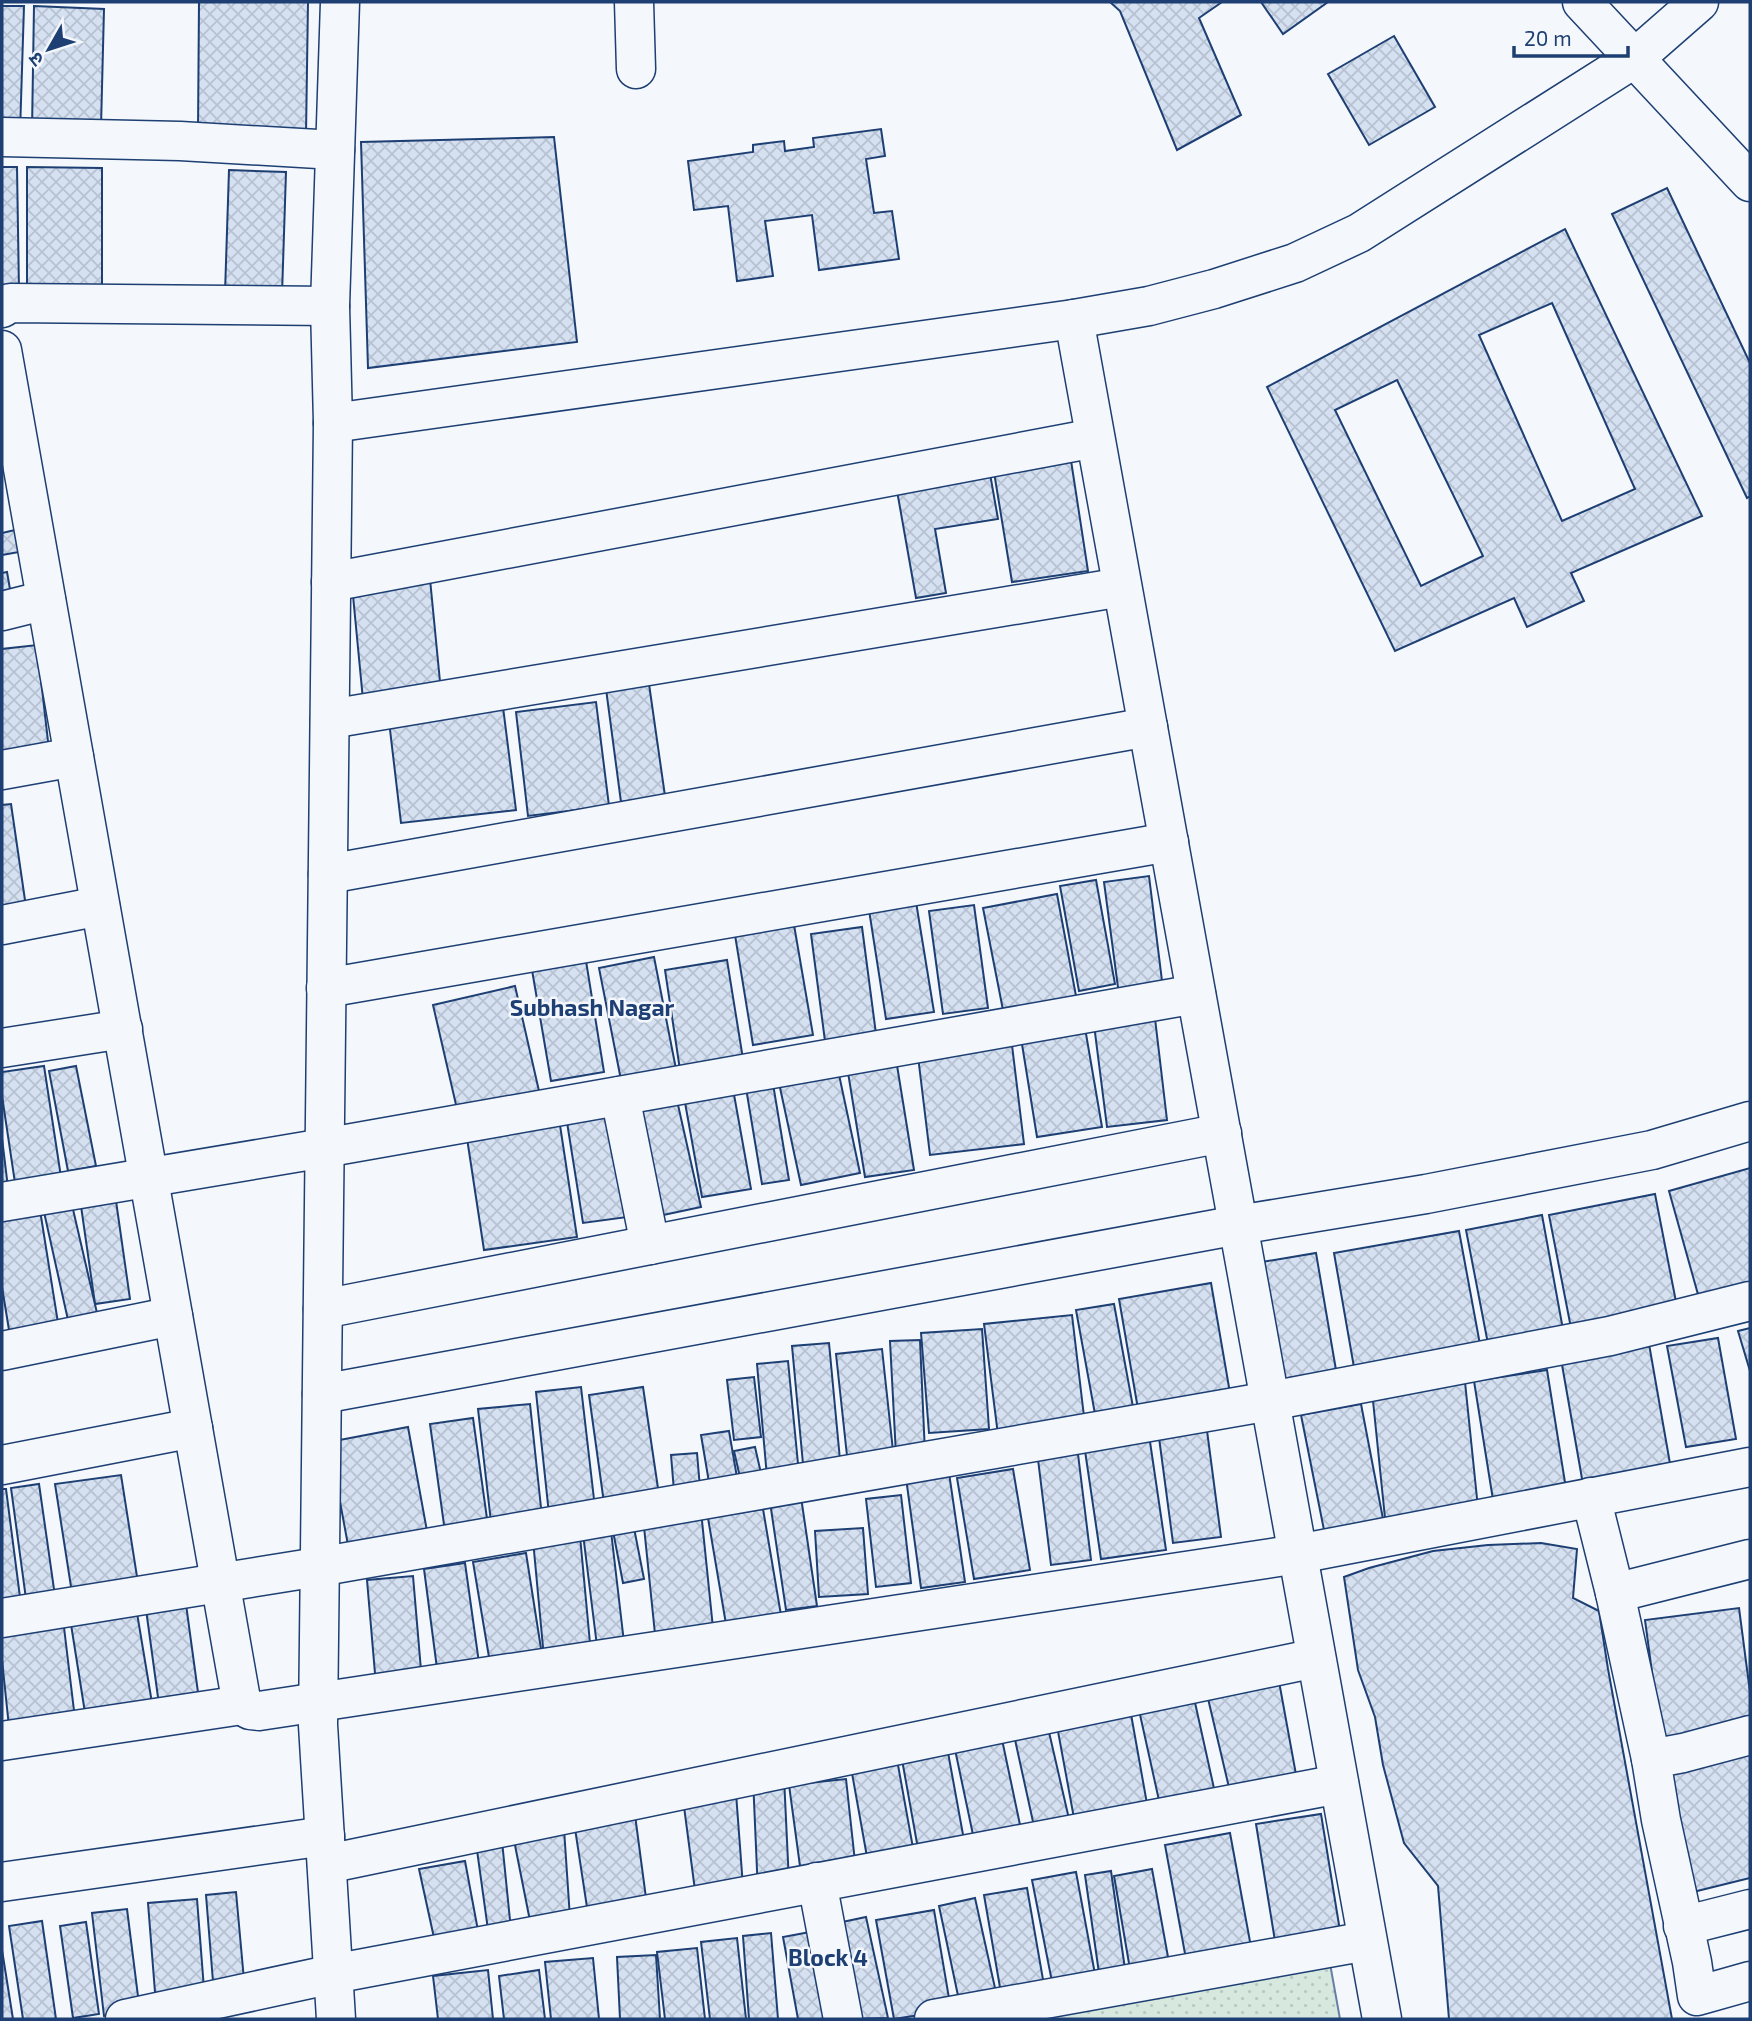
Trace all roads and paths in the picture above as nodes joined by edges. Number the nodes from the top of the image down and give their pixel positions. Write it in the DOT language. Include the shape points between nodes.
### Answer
graph roads {
  1 [pos="340,2"];
  2 [pos="634,2"];
  3 [pos="1582,2"];
  4 [pos="1699,2"];
  5 [pos="1635,58"];
  6 [pos="636,69"];
  7 [pos="2,138"];
  8 [pos="335,150"];
  9 [pos="1750,182"];
  10 [pos="330,306"];
  11 [pos="2,308"];
  12 [pos="1074,319"];
  13 [pos="2,350"];
  14 [pos="333,424"];
  15 [pos="1095,438"];
  16 [pos="331,582"];
  17 [pos="1122,587"];
  18 [pos="46,600"];
  19 [pos="2,611"];
  20 [pos="330,719"];
  21 [pos="1148,727"];
  22 [pos="74,757"];
  23 [pos="2,770"];
  24 [pos="1169,842"];
  25 [pos="328,874"];
  26 [pos="100,906"];
  27 [pos="2,925"];
  28 [pos="326,988"];
  29 [pos="1196,994"];
  30 [pos="123,1029"];
  31 [pos="2,1048"];
  32 [pos="620,1096"];
  33 [pos="1750,1121"];
  34 [pos="1222,1133"];
  35 [pos="324,1148"];
  36 [pos="148,1177"];
  37 [pos="2,1202"];
  38 [pos="1238,1226"];
  39 [pos="650,1245"];
  40 [pos="1750,1301"];
  41 [pos="323,1309"];
  42 [pos="173,1316"];
  43 [pos="2,1351"];
  44 [pos="322,1394"];
  45 [pos="1270,1401"];
  46 [pos="193,1428"];
  47 [pos="2,1465"];
  48 [pos="1750,1467"];
  49 [pos="1591,1497"];
  50 [pos="1298,1554"];
  51 [pos="1750,1559"];
  52 [pos="318,1567"];
  53 [pos="220,1583"];
  54 [pos="1615,1593"];
  55 [pos="2,1618"];
  56 [pos="1316,1658"];
  57 [pos="319,1702"];
  58 [pos="242,1705"];
  59 [pos="1750,1735"];
  60 [pos="2,1741"];
  61 [pos="1650,1759"];
  62 [pos="1339,1784"];
  63 [pos="326,1850"];
  64 [pos="2,1882"];
  65 [pos="817,1882"];
  66 [pos="1750,1909"];
  67 [pos="1683,1926"];
  68 [pos="1367,1941"];
  69 [pos="334,1974"];
  70 [pos="1750,1981"];
  71 [pos="1699,2008"];
  72 [pos="125,2019"];
  73 [pos="336,2019"];
  74 [pos="843,2019"];
  75 [pos="934,2019"];
  76 [pos="1382,2019"];
  1 -- 8 [label="street"];
  2 -- 6 [label="street"];
  3 -- 5 [label="street"];
  4 -- 5 [label="street"];
  5 -- 9 [label="street"];
  5 -- 12 [label="street" via="1338,243 1295,263 1214,289"];
  7 -- 8 [label="street"];
  8 -- 10 [label="street"];
  10 -- 11 [label="street" via="10,303"];
  10 -- 14 [label="street"];
  12 -- 14 [label="street"];
  12 -- 15 [label="street"];
  13 -- 18 [label="street"];
  14 -- 16 [label="street"];
  15 -- 16 [label="street"];
  15 -- 17 [label="street"];
  16 -- 20 [label="street"];
  17 -- 20 [label="street"];
  17 -- 21 [label="street"];
  18 -- 19 [label="street"];
  18 -- 22 [label="street"];
  20 -- 25 [label="street"];
  21 -- 24 [label="street"];
  21 -- 25 [label="street"];
  22 -- 23 [label="street"];
  22 -- 26 [label="street"];
  24 -- 28 [label="street"];
  24 -- 29 [label="street"];
  25 -- 28 [label="street"];
  26 -- 27 [label="street"];
  26 -- 30 [label="street"];
  28 -- 35 [label="street"];
  29 -- 32 [label="street"];
  29 -- 34 [label="street"];
  30 -- 31 [label="street"];
  30 -- 36 [label="street"];
  32 -- 35 [label="street"];
  32 -- 39 [label="street"];
  33 -- 38 [label="street" via="1652,1150"];
  34 -- 38 [label="street"];
  34 -- 39 [label="street"];
  35 -- 36 [label="street"];
  35 -- 41 [label="street"];
  36 -- 37 [label="street"];
  36 -- 42 [label="street"];
  38 -- 44 [label="street"];
  38 -- 45 [label="street"];
  39 -- 41 [label="street"];
  40 -- 45 [label="street" via="1610,1336"];
  41 -- 44 [label="street"];
  42 -- 43 [label="street"];
  42 -- 46 [label="street"];
  44 -- 52 [label="street"];
  45 -- 50 [label="street"];
  45 -- 52 [label="street"];
  46 -- 47 [label="street"];
  46 -- 53 [label="street"];
  48 -- 49 [label="street"];
  49 -- 50 [label="street"];
  49 -- 54 [label="street"];
  50 -- 56 [label="street"];
  50 -- 57 [label="street"];
  51 -- 54 [label="street"];
  52 -- 53 [label="street"];
  52 -- 57 [label="street"];
  53 -- 55 [label="street"];
  53 -- 58 [label="street"];
  54 -- 61 [label="street"];
  56 -- 62 [label="street"];
  56 -- 63 [label="street"];
  57 -- 58 [label="street" via="259,1711"];
  57 -- 63 [label="street"];
  58 -- 60 [label="street"];
  59 -- 61 [label="street"];
  61 -- 67 [label="street"];
  62 -- 65 [label="street"];
  62 -- 68 [label="street"];
  63 -- 64 [label="street"];
  63 -- 69 [label="street"];
  65 -- 69 [label="street"];
  65 -- 74 [label="street"];
  66 -- 67 [label="street"];
  67 -- 71 [label="street"];
  68 -- 75 [label="street"];
  68 -- 76 [label="street"];
  69 -- 72 [label="street"];
  69 -- 73 [label="street"];
  70 -- 71 [label="street"];
}
